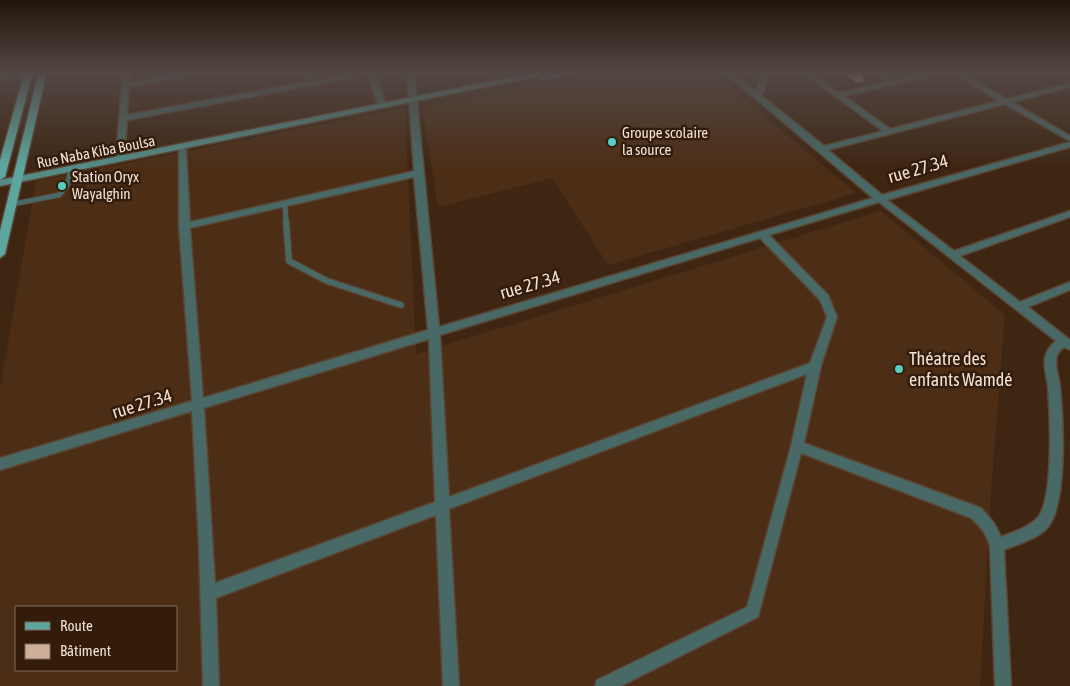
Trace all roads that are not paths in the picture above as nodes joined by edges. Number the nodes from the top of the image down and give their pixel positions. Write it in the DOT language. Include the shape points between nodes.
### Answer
graph roads {
  1 [pos="22,103"];
  2 [pos="37,103"];
  3 [pos="124,103"];
  4 [pos="203,103"];
  5 [pos="398,103"];
  6 [pos="404,103"];
  7 [pos="414,103"];
  8 [pos="765,103"];
  9 [pos="850,103"];
  10 [pos="1001,103"];
  11 [pos="1007,103"];
  12 [pos="382,105"];
  13 [pos="123,118"];
  14 [pos="888,132"];
  15 [pos="1070,139"];
  16 [pos="1070,144"];
  17 [pos="822,149"];
  18 [pos="182,150"];
  19 [pos="120,157"];
  20 [pos="70,173"];
  21 [pos="418,173"];
  22 [pos="0,177"];
  23 [pos="22,179"];
  24 [pos="0,182"];
  25 [pos="879,198"];
  26 [pos="285,203"];
  27 [pos="12,204"];
  28 [pos="1070,214"];
  29 [pos="184,226"];
  30 [pos="763,235"];
  31 [pos="0,254"];
  32 [pos="952,255"];
  33 [pos="1070,286"];
  34 [pos="401,305"];
  35 [pos="1020,306"];
  36 [pos="434,332"];
  37 [pos="1067,343"];
  38 [pos="815,366"];
  39 [pos="198,405"];
  40 [pos="797,446"];
  41 [pos="0,464"];
  42 [pos="441,505"];
  43 [pos="997,546"];
  44 [pos="209,594"];
  45 [pos="211,686"];
  46 [pos="451,686"];
  47 [pos="603,686"];
  48 [pos="1003,686"];
  1 -- 22 [label="main road"];
  2 -- 23 [label="main road"];
  3 -- 13 [label="street"];
  4 -- 13 [label="street"];
  5 -- 12 [label="street, Rue Naba Kiba Boulsa"];
  6 -- 18 [label="street, Rue Naba Kiba Boulsa"];
  7 -- 21 [label="street"];
  8 -- 17 [label="street"];
  9 -- 14 [label="street"];
  10 -- 14 [label="street"];
  11 -- 15 [label="street"];
  12 -- 19 [label="street, Rue Naba Kiba Boulsa"];
  13 -- 19 [label="street"];
  14 -- 17 [label="street"];
  16 -- 25 [label="street, rue 27.34"];
  17 -- 25 [label="street"];
  18 -- 20 [label="street, Rue Naba Kiba Boulsa"];
  18 -- 29 [label="street"];
  19 -- 23 [label="street, Rue Naba Kiba Boulsa"];
  20 -- 23 [label="street, Rue Naba Kiba Boulsa"];
  20 -- 27 [label="lane" via="67,186 59,195"];
  21 -- 26 [label="street"];
  21 -- 36 [label="street"];
  23 -- 24 [label="street"];
  23 -- 27 [label="main road"];
  25 -- 30 [label="street, rue 27.34"];
  25 -- 32 [label="street"];
  26 -- 29 [label="street"];
  26 -- 34 [label="lane" via="289,261 365,295"];
  27 -- 31 [label="main road"];
  28 -- 32 [label="street"];
  29 -- 39 [label="street"];
  30 -- 36 [label="street, rue 27.34"];
  30 -- 38 [label="street" via="829,307 832,317"];
  32 -- 35 [label="street"];
  33 -- 35 [label="street"];
  35 -- 37 [label="street"];
  36 -- 39 [label="street, rue 27.34"];
  36 -- 42 [label="street"];
  37 -- 43 [label="street" via="1056,347 1050,360 1054,388 1055,457 1051,509 1045,521 1038,526"];
  38 -- 40 [label="street"];
  38 -- 42 [label="street"];
  39 -- 41 [label="street, rue 27.34"];
  39 -- 44 [label="street"];
  40 -- 43 [label="street" via="976,513 988,525"];
  40 -- 47 [label="street" via="753,612"];
  42 -- 44 [label="street"];
  42 -- 46 [label="street"];
  43 -- 48 [label="street"];
  44 -- 45 [label="street"];
}
